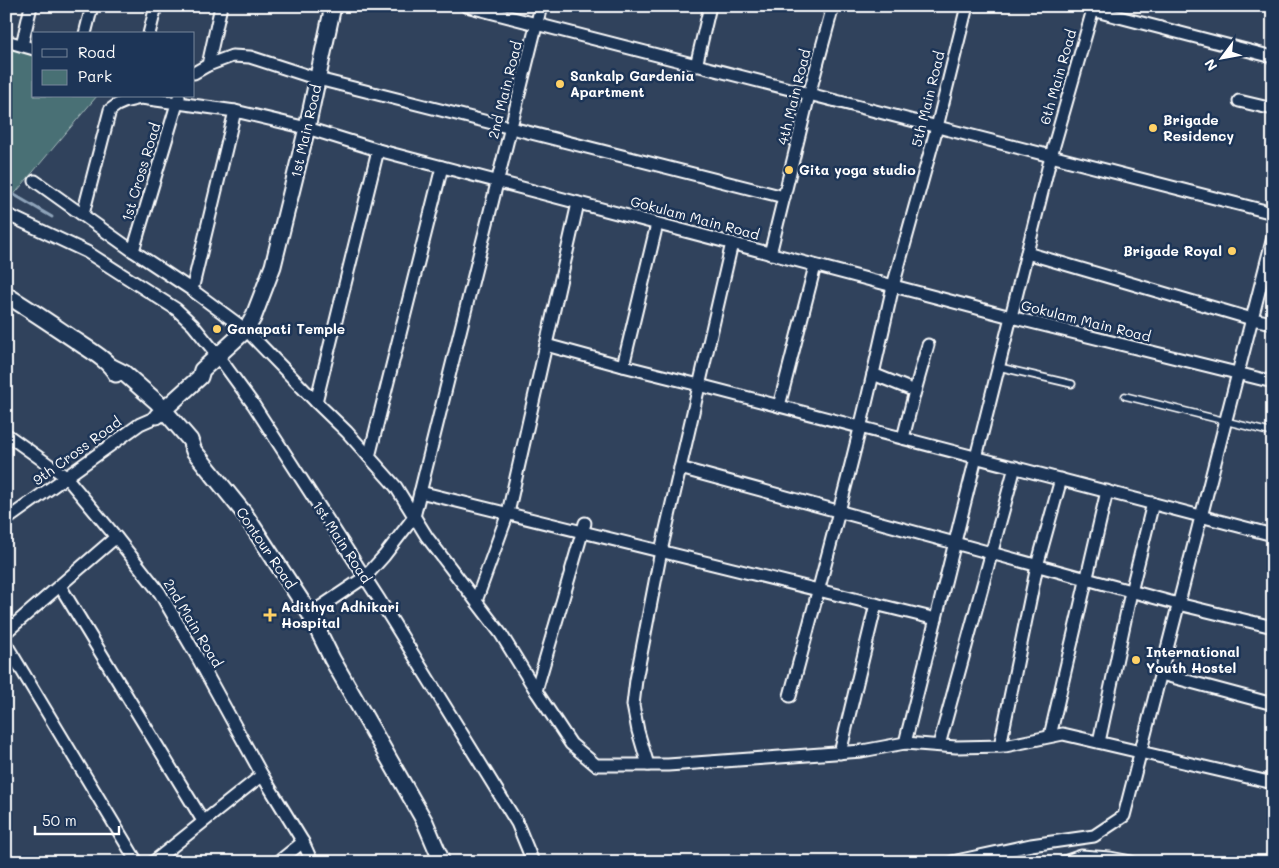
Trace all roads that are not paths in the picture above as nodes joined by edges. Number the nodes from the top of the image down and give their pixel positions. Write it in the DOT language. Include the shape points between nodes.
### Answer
graph roads {
  1 [pos="31,6"];
  2 [pos="92,6"];
  3 [pos="156,6"];
  4 [pos="221,6"];
  5 [pos="333,6"];
  6 [pos="466,6"];
  7 [pos="541,6"];
  8 [pos="710,6"];
  9 [pos="833,6"];
  10 [pos="967,6"];
  11 [pos="1093,8"];
  12 [pos="536,25"];
  13 [pos="86,32"];
  14 [pos="150,32"];
  15 [pos="6,41"];
  16 [pos="22,45"];
  17 [pos="32,48"];
  18 [pos="1273,57"];
  19 [pos="208,64"];
  20 [pos="696,66"];
  21 [pos="196,73"];
  22 [pos="318,79"];
  23 [pos="809,95"];
  24 [pos="179,99"];
  25 [pos="1239,101"];
  26 [pos="1273,109"];
  27 [pos="235,111"];
  28 [pos="936,127"];
  29 [pos="307,128"];
  30 [pos="511,128"];
  31 [pos="378,150"];
  32 [pos="1051,156"];
  33 [pos="442,167"];
  34 [pos="35,181"];
  35 [pos="498,182"];
  36 [pos="784,197"];
  37 [pos="578,203"];
  38 [pos="1273,213"];
  39 [pos="6,214"];
  40 [pos="83,214"];
  41 [pos="657,224"];
  42 [pos="1273,237"];
  43 [pos="732,244"];
  44 [pos="133,251"];
  45 [pos="1027,253"];
  46 [pos="770,254"];
  47 [pos="815,266"];
  48 [pos="893,286"];
  49 [pos="192,290"];
  50 [pos="6,295"];
  51 [pos="1011,317"];
  52 [pos="1252,319"];
  53 [pos="1273,323"];
  54 [pos="246,330"];
  55 [pos="546,345"];
  56 [pos="928,345"];
  57 [pos="218,356"];
  58 [pos="623,366"];
  59 [pos="999,367"];
  60 [pos="873,374"];
  61 [pos="1238,374"];
  62 [pos="1273,382"];
  63 [pos="1072,384"];
  64 [pos="699,385"];
  65 [pos="915,391"];
  66 [pos="1125,396"];
  67 [pos="316,402"];
  68 [pos="779,406"];
  69 [pos="156,410"];
  70 [pos="1225,422"];
  71 [pos="861,427"];
  72 [pos="6,434"];
  73 [pos="1273,434"];
  74 [pos="903,438"];
  75 [pos="370,457"];
  76 [pos="976,457"];
  77 [pos="1016,467"];
  78 [pos="680,468"];
  79 [pos="66,477"];
  80 [pos="1061,479"];
  81 [pos="420,492"];
  82 [pos="1107,492"];
  83 [pos="1153,503"];
  84 [pos="839,512"];
  85 [pos="508,513"];
  86 [pos="414,516"];
  87 [pos="1201,516"];
  88 [pos="6,520"];
  89 [pos="584,527"];
  90 [pos="1273,535"];
  91 [pos="116,537"];
  92 [pos="954,544"];
  93 [pos="661,551"];
  94 [pos="991,554"];
  95 [pos="1037,566"];
  96 [pos="365,577"];
  97 [pos="1087,579"];
  98 [pos="60,586"];
  99 [pos="819,590"];
  100 [pos="1132,592"];
  101 [pos="476,601"];
  102 [pos="876,604"];
  103 [pos="1178,604"];
  104 [pos="310,614"];
  105 [pos="936,619"];
  106 [pos="1273,626"];
  107 [pos="6,632"];
  108 [pos="6,644"];
  109 [pos="1161,674"];
  110 [pos="536,691"];
  111 [pos="790,696"];
  112 [pos="1273,704"];
  113 [pos="1050,736"];
  114 [pos="1100,742"];
  115 [pos="905,743"];
  116 [pos="939,745"];
  117 [pos="1000,746"];
  118 [pos="840,752"];
  119 [pos="1141,752"];
  120 [pos="648,765"];
  121 [pos="262,775"];
  122 [pos="1273,783"];
  123 [pos="203,821"];
  124 [pos="302,842"];
  125 [pos="137,862"];
  126 [pos="153,862"];
  127 [pos="278,862"];
  128 [pos="312,862"];
  129 [pos="442,862"];
  130 [pos="533,862"];
  131 [pos="952,862"];
  132 [pos="1064,862"];
  133 [pos="1131,862"];
  1 -- 16 [label="street"];
  2 -- 13 [label="street"];
  3 -- 14 [label="street"];
  4 -- 19 [label="street"];
  5 -- 22 [label="main road, 1st Main Road"];
  6 -- 12 [label="street"];
  7 -- 12 [label="street, 2nd Main Road"];
  8 -- 20 [label="street"];
  9 -- 23 [label="street, 4th Main Road"];
  10 -- 28 [label="street, 5th Main Road"];
  11 -- 18 [label="street"];
  11 -- 32 [label="street, 6th Main Road"];
  12 -- 20 [label="street"];
  12 -- 30 [label="street, 2nd Main Road"];
  15 -- 16 [label="street"];
  16 -- 17 [label="street"];
  19 -- 21 [label="street"];
  19 -- 22 [label="street" via="232,56 250,57"];
  20 -- 23 [label="street"];
  22 -- 29 [label="main road, 1st Main Road"];
  22 -- 30 [label="street"];
  23 -- 28 [label="street"];
  23 -- 36 [label="street, 4th Main Road"];
  24 -- 27 [label="street, Gokulam Main Road"];
  24 -- 40 [label="street, Gokulam Main Road" via="141,98 110,110"];
  24 -- 44 [label="street, 1st Cross Road"];
  25 -- 26 [label="street"];
  27 -- 29 [label="street, Gokulam Main Road"];
  27 -- 49 [label="street"];
  28 -- 32 [label="street"];
  28 -- 48 [label="street, 5th Main Road"];
  29 -- 31 [label="street, Gokulam Main Road"];
  29 -- 54 [label="main road, 1st Main Road" via="273,266"];
  30 -- 35 [label="street, 2nd Main Road"];
  30 -- 36 [label="street"];
  31 -- 33 [label="street, Gokulam Main Road"];
  31 -- 67 [label="street"];
  32 -- 38 [label="street"];
  32 -- 45 [label="street, 6th Main Road"];
  33 -- 35 [label="street, Gokulam Main Road"];
  33 -- 75 [label="street"];
  34 -- 40 [label="street"];
  35 -- 37 [label="street, Gokulam Main Road"];
  35 -- 81 [label="street, 2nd Main Road"];
  36 -- 46 [label="street, 4th Main Road"];
  37 -- 41 [label="street, Gokulam Main Road"];
  37 -- 55 [label="street"];
  39 -- 57 [label="street" via="87,252 176,309"];
  40 -- 44 [label="street"];
  41 -- 43 [label="street, Gokulam Main Road"];
  41 -- 58 [label="street"];
  42 -- 52 [label="street"];
  43 -- 46 [label="street, Gokulam Main Road"];
  43 -- 64 [label="street"];
  44 -- 49 [label="street"];
  45 -- 51 [label="street, 6th Main Road"];
  45 -- 52 [label="street"];
  46 -- 47 [label="street, Gokulam Main Road"];
  47 -- 48 [label="street, Gokulam Main Road"];
  47 -- 68 [label="street"];
  48 -- 51 [label="street, Gokulam Main Road"];
  48 -- 60 [label="street, 5th Main Road"];
  49 -- 54 [label="street"];
  50 -- 69 [label="main road, Contour Road" via="112,367 120,379"];
  51 -- 59 [label="street, 6th Main Road"];
  51 -- 61 [label="street, Gokulam Main Road"];
  52 -- 53 [label="street"];
  52 -- 61 [label="street"];
  54 -- 57 [label="main road, 1st Main Road"];
  54 -- 67 [label="street"];
  55 -- 58 [label="street"];
  55 -- 85 [label="street" via="521,467"];
  56 -- 65 [label="street"];
  57 -- 69 [label="main road, 1st Main Road" via="202,370 195,370"];
  57 -- 96 [label="street, 1st Main Road" via="253,404"];
  58 -- 64 [label="street"];
  59 -- 63 [label="lane"];
  59 -- 76 [label="street, 6th Main Road"];
  60 -- 65 [label="street"];
  60 -- 71 [label="street, 5th Main Road"];
  61 -- 62 [label="street, Gokulam Main Road"];
  61 -- 70 [label="street"];
  64 -- 68 [label="street"];
  64 -- 78 [label="street"];
  65 -- 74 [label="street"];
  66 -- 70 [label="lane"];
  67 -- 75 [label="street"];
  68 -- 71 [label="street"];
  69 -- 79 [label="street, 9th Cross Road"];
  69 -- 104 [label="main road, Contour Road" via="190,440 194,451 244,513"];
  70 -- 73 [label="lane"];
  70 -- 87 [label="street"];
  71 -- 74 [label="street"];
  71 -- 84 [label="street, 5th Main Road"];
  72 -- 79 [label="street, 2nd Main Road"];
  74 -- 76 [label="street"];
  75 -- 86 [label="street" via="396,487"];
  76 -- 77 [label="street"];
  76 -- 92 [label="street, 6th Main Road"];
  77 -- 80 [label="street"];
  77 -- 94 [label="street"];
  78 -- 84 [label="street"];
  78 -- 93 [label="street"];
  79 -- 88 [label="street, 9th Cross Road"];
  79 -- 91 [label="street, 2nd Main Road"];
  80 -- 82 [label="street"];
  80 -- 95 [label="street"];
  81 -- 85 [label="street"];
  81 -- 86 [label="street, 2nd Main Road"];
  82 -- 83 [label="street"];
  82 -- 97 [label="street"];
  83 -- 87 [label="street"];
  83 -- 100 [label="street"];
  84 -- 92 [label="street"];
  84 -- 99 [label="street, 5th Main Road"];
  85 -- 89 [label="street"];
  85 -- 101 [label="street"];
  86 -- 96 [label="street"];
  86 -- 101 [label="street"];
  87 -- 90 [label="street"];
  87 -- 103 [label="street"];
  89 -- 93 [label="street"];
  89 -- 110 [label="street"];
  91 -- 98 [label="street"];
  91 -- 121 [label="street, 2nd Main Road" via="160,593"];
  92 -- 94 [label="street"];
  92 -- 105 [label="street, 6th Main Road"];
  93 -- 99 [label="street"];
  93 -- 120 [label="street" via="633,705"];
  94 -- 95 [label="street"];
  94 -- 116 [label="street"];
  95 -- 97 [label="street"];
  95 -- 117 [label="street"];
  96 -- 104 [label="street"];
  96 -- 130 [label="street, 1st Main Road" via="516,823"];
  97 -- 100 [label="street"];
  97 -- 113 [label="street"];
  98 -- 107 [label="street"];
  98 -- 123 [label="street"];
  99 -- 102 [label="street"];
  99 -- 111 [label="street, 5th Main Road"];
  100 -- 103 [label="street"];
  100 -- 114 [label="street"];
  101 -- 110 [label="street"];
  102 -- 105 [label="street"];
  102 -- 118 [label="street"];
  103 -- 106 [label="street"];
  103 -- 109 [label="street"];
  104 -- 129 [label="main road, Contour Road" via="332,659 425,822"];
  105 -- 115 [label="street, 6th Main Road"];
  108 -- 125 [label="street"];
  109 -- 112 [label="street"];
  109 -- 119 [label="street"];
  110 -- 120 [label="street" via="571,744 596,766"];
  113 -- 114 [label="street" via="1062,734"];
  113 -- 117 [label="street"];
  114 -- 119 [label="street"];
  115 -- 116 [label="street"];
  115 -- 118 [label="street"];
  116 -- 117 [label="street"];
  118 -- 120 [label="street"];
  119 -- 122 [label="street"];
  119 -- 131 [label="street" via="1124,816 1094,836"];
  121 -- 123 [label="street"];
  121 -- 124 [label="street, 2nd Main Road"];
  123 -- 126 [label="street"];
  124 -- 127 [label="street"];
  124 -- 128 [label="street, 2nd Main Road"];
  132 -- 133 [label="street" via="1081,856"];
}
